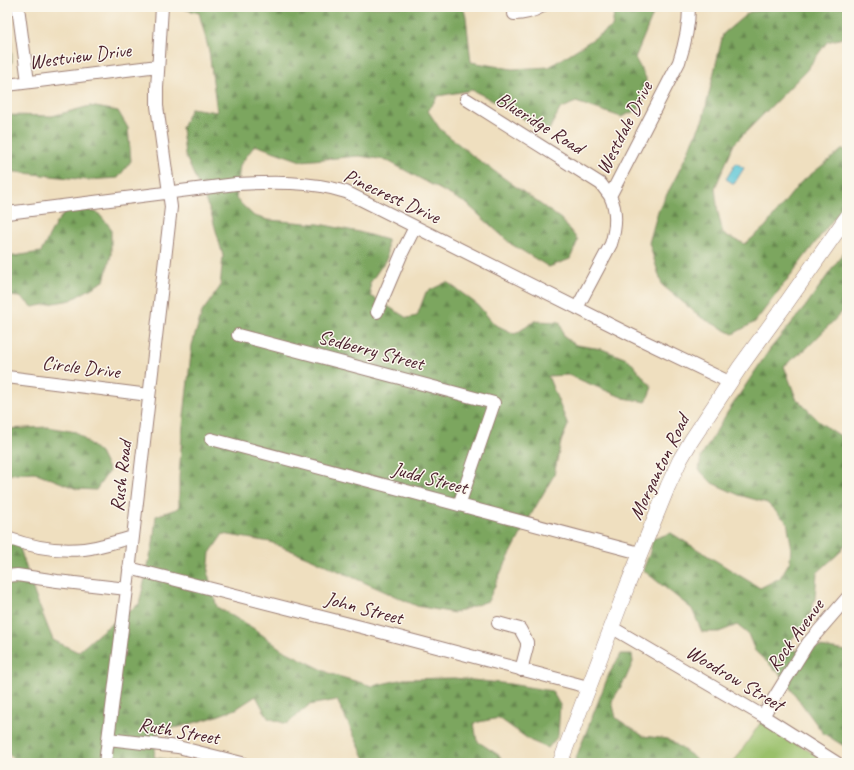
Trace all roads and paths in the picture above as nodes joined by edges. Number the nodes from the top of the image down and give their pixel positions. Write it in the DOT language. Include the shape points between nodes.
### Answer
graph roads {
  1 [pos="18,7"];
  2 [pos="162,7"];
  3 [pos="541,7"];
  4 [pos="689,7"];
  5 [pos="514,14"];
  6 [pos="158,66"];
  7 [pos="28,82"];
  8 [pos="7,85"];
  9 [pos="466,100"];
  10 [pos="170,193"];
  11 [pos="610,196"];
  12 [pos="7,213"];
  13 [pos="847,217"];
  14 [pos="415,227"];
  15 [pos="577,308"];
  16 [pos="377,312"];
  17 [pos="238,335"];
  18 [pos="7,377"];
  19 [pos="729,382"];
  20 [pos="150,395"];
  21 [pos="211,439"];
  22 [pos="459,505"];
  23 [pos="133,537"];
  24 [pos="7,538"];
  25 [pos="640,553"];
  26 [pos="129,568"];
  27 [pos="7,576"];
  28 [pos="127,589"];
  29 [pos="847,598"];
  30 [pos="498,623"];
  31 [pos="611,626"];
  32 [pos="521,670"];
  33 [pos="588,687"];
  34 [pos="763,716"];
  35 [pos="108,739"];
  36 [pos="105,763"];
  37 [pos="242,763"];
  38 [pos="560,763"];
  39 [pos="838,763"];
  1 -- 7 [label="street"];
  2 -- 6 [label="street, Rush Road"];
  3 -- 5 [label="street" via="525,14"];
  4 -- 11 [label="street, Westdale Drive" via="688,30 679,62"];
  6 -- 7 [label="street, Westview Drive"];
  6 -- 10 [label="street, Rush Road" via="157,106"];
  7 -- 8 [label="street, Westview Drive"];
  9 -- 11 [label="street, Blueridge Road" via="601,184"];
  10 -- 12 [label="street, Pinecrest Drive"];
  10 -- 14 [label="street, Pinecrest Drive" via="256,183 291,183 335,189 346,192"];
  10 -- 20 [label="street, Rush Road" via="171,207"];
  11 -- 15 [label="street, Westdale Drive" via="616,217 614,234"];
  13 -- 19 [label="main road, Morganton Road"];
  14 -- 15 [label="street, Pinecrest Drive"];
  14 -- 16 [label="street"];
  15 -- 19 [label="street, Pinecrest Drive"];
  17 -- 22 [label="street, Sedberry Street" via="494,403"];
  18 -- 20 [label="street, Circle Drive"];
  19 -- 25 [label="main road, Morganton Road" via="680,460"];
  20 -- 23 [label="street, Rush Road"];
  21 -- 22 [label="street, Judd Street"];
  22 -- 25 [label="street, Judd Street"];
  23 -- 24 [label="street" via="100,546 67,550 39,548"];
  23 -- 26 [label="street, Rush Road"];
  25 -- 31 [label="main road, Morganton Road"];
  26 -- 28 [label="street, Rush Road"];
  26 -- 32 [label="street, John Street"];
  27 -- 28 [label="street" via="17,575"];
  28 -- 35 [label="street, Rush Road"];
  29 -- 34 [label="street, Rock Avenue" via="808,643"];
  30 -- 32 [label="street" via="520,629 527,647"];
  31 -- 33 [label="main road, Morganton Road"];
  31 -- 34 [label="street, Woodrow Street"];
  32 -- 33 [label="street, John Street"];
  33 -- 38 [label="main road, Morganton Road"];
  34 -- 39 [label="street, Woodrow Street"];
  35 -- 36 [label="street, Rush Road"];
  35 -- 37 [label="street, Ruth Street" via="178,747"];
}
